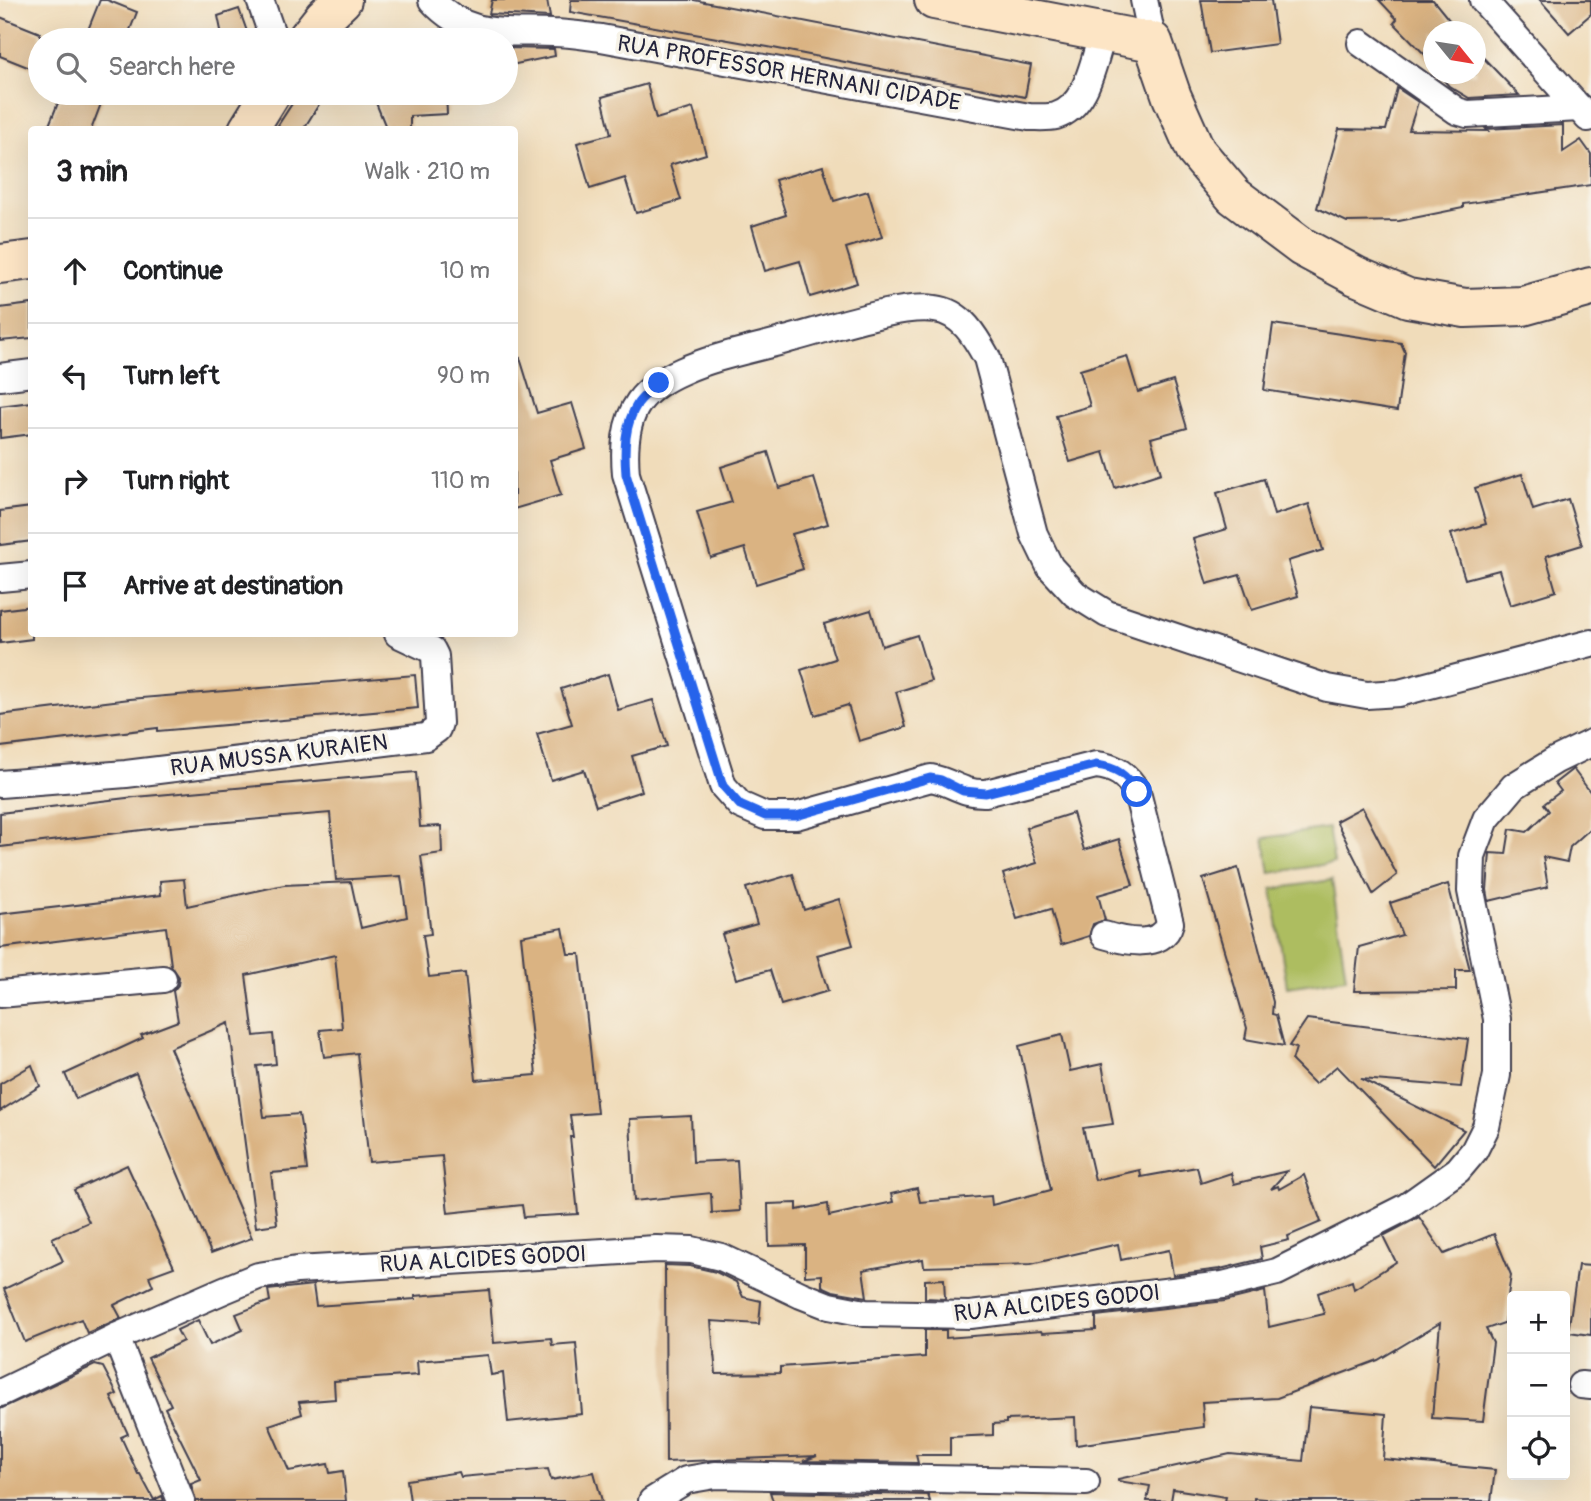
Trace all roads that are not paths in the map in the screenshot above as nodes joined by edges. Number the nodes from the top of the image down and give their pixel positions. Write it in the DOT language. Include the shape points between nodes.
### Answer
graph roads {
  1 [pos="260,0"];
  2 [pos="342,0"];
  3 [pos="432,0"];
  4 [pos="934,0"];
  5 [pos="1144,0"];
  6 [pos="1483,0"];
  7 [pos="270,28"];
  8 [pos="315,28"];
  9 [pos="475,28"];
  10 [pos="518,32"];
  11 [pos="1103,33"];
  12 [pos="1153,42"];
  13 [pos="1361,43"];
  14 [pos="264,105"];
  15 [pos="1585,115"];
  16 [pos="250,126"];
  17 [pos="28,260"];
  18 [pos="0,264"];
  19 [pos="1591,287"];
  20 [pos="28,374"];
  21 [pos="0,377"];
  22 [pos="28,575"];
  23 [pos="0,578"];
  24 [pos="404,637"];
  25 [pos="1591,643"];
  26 [pos="1591,743"];
  27 [pos="0,784"];
  28 [pos="1104,935"];
  29 [pos="163,979"];
  30 [pos="0,994"];
  31 [pos="116,1337"];
  32 [pos="0,1393"];
  33 [pos="1086,1482"];
  34 [pos="181,1501"];
  35 [pos="652,1501"];
  1 -- 7 [label="street"];
  2 -- 8 [label="street"];
  3 -- 9 [label="street, RUA PROFESSOR HERNANI CIDADE" via="444,13"];
  4 -- 11 [label="street"];
  5 -- 12 [label="street"];
  6 -- 15 [label="street"];
  10 -- 11 [label="street, RUA PROFESSOR HERNANI CIDADE" via="601,38 1029,117 1054,117 1071,110 1082,95"];
  11 -- 12 [label="street"];
  12 -- 19 [label="street" via="1196,152 1234,196 1302,247 1408,298 1465,309 1523,306"];
  13 -- 15 [label="street" via="1457,111"];
  14 -- 16 [label="street"];
  17 -- 18 [label="street"];
  20 -- 21 [label="street"];
  22 -- 23 [label="street"];
  24 -- 27 [label="street, RUA MUSSA KURAIEN" via="432,650 435,656 439,723 426,737 126,774"];
  25 -- 28 [label="street" via="1399,693 1367,695 1326,688 1107,614 1075,594 1050,567 1034,534 987,358 974,332 937,309 887,313 683,370 659,383 638,403 628,428 626,474 723,786 740,805 765,816 796,816 930,778 963,791 986,793 1096,765 1108,766 1120,771 1137,792 1170,923 1155,940 1132,942"];
  26 -- 31 [label="street, RUA ALCIDES GODOI" via="1514,786 1486,818 1472,856 1471,891 1497,1019 1497,1075 1486,1127 1474,1151 1458,1170 1406,1207 1277,1272 1223,1285 970,1315 865,1313 810,1299 722,1257 692,1250 642,1250 258,1276"];
  29 -- 30 [label="street"];
  31 -- 32 [label="street, RUA ALCIDES GODOI"];
  31 -- 34 [label="street"];
  33 -- 35 [label="street" via="715,1475 686,1480"];
}
